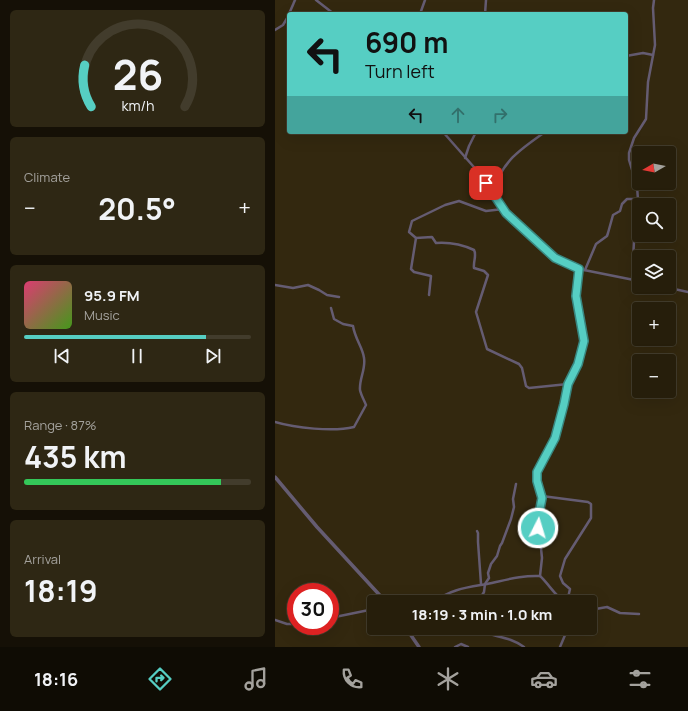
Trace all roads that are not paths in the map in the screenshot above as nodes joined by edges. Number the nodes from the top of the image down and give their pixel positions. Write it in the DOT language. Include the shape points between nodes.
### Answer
graph roads {
  1 [pos="295,0"];
  2 [pos="316,0"];
  3 [pos="425,0"];
  4 [pos="486,0"];
  5 [pos="654,0"];
  6 [pos="290,12"];
  7 [pos="331,12"];
  8 [pos="421,12"];
  9 [pos="485,12"];
  10 [pos="287,18"];
  11 [pos="275,30"];
  12 [pos="653,55"];
  13 [pos="628,56"];
  14 [pos="445,134"];
  15 [pos="475,134"];
  16 [pos="542,134"];
  17 [pos="465,159"];
  18 [pos="492,192"];
  19 [pos="638,198"];
  20 [pos="632,199"];
  21 [pos="503,209"];
  22 [pos="416,238"];
  23 [pos="634,242"];
  24 [pos="579,269"];
  25 [pos="585,270"];
  26 [pos="631,280"];
  27 [pos="275,285"];
  28 [pos="676,289"];
  29 [pos="688,292"];
  30 [pos="429,295"];
  31 [pos="339,297"];
  32 [pos="331,308"];
  33 [pos="568,384"];
  34 [pos="275,422"];
  35 [pos="275,477"];
  36 [pos="516,484"];
  37 [pos="542,496"];
  38 [pos="477,531"];
  39 [pos="540,576"];
  40 [pos="481,584"];
  41 [pos="485,584"];
  42 [pos="380,595"];
  43 [pos="444,595"];
  44 [pos="482,595"];
  45 [pos="557,595"];
  46 [pos="568,595"];
  47 [pos="597,609"];
  48 [pos="367,610"];
  49 [pos="639,614"];
  50 [pos="339,616"];
  51 [pos="275,620"];
  52 [pos="287,624"];
  53 [pos="411,635"];
  54 [pos="493,635"];
  55 [pos="565,635"];
  56 [pos="419,647"];
  57 [pos="455,647"];
  58 [pos="468,647"];
  59 [pos="524,647"];
  60 [pos="560,647"];
  1 -- 6 [label="street"];
  2 -- 7 [label="street"];
  3 -- 8 [label="street"];
  4 -- 9 [label="street"];
  5 -- 12 [label="street"];
  10 -- 11 [label="street" via="283,25"];
  12 -- 13 [label="street"];
  12 -- 19 [label="street" via="648,82 646,119 634,138 629,153"];
  14 -- 17 [label="street"];
  15 -- 17 [label="street"];
  16 -- 18 [label="street" via="510,159"];
  17 -- 18 [label="street" via="480,174"];
  18 -- 21 [label="street"];
  20 -- 25 [label="street" via="627,199 620,211 613,216 608,233 596,244"];
  21 -- 22 [label="street" via="486,211 459,201 453,202 413,220 409,232"];
  21 -- 24 [label="street" via="555,258"];
  22 -- 30 [label="street" via="411,269 413,272 431,276"];
  22 -- 33 [label="street" via="434,238 436,243 458,244 474,250 474,268 484,271 487,275 477,312 487,349 519,364 527,388"];
  23 -- 26 [label="street"];
  24 -- 25 [label="street"];
  24 -- 33 [label="street" via="576,296 584,341 578,364"];
  25 -- 26 [label="street"];
  27 -- 31 [label="street" via="293,288 308,285 327,295"];
  28 -- 29 [label="street"];
  32 -- 34 [label="street" via="334,319 353,326 364,356 361,391 366,405 353,427 343,430 289,426"];
  33 -- 37 [label="street" via="555,438 537,472"];
  35 -- 42 [label="street"];
  36 -- 41 [label="street" via="511,520"];
  37 -- 39 [label="street" via="538,519 542,558"];
  37 -- 46 [label="street" via="591,504 591,518 565,559 561,572 561,580 570,589"];
  38 -- 40 [label="street"];
  39 -- 41 [label="street" via="523,576"];
  39 -- 45 [label="street"];
  40 -- 41 [label="street"];
  40 -- 43 [label="street"];
  41 -- 44 [label="street"];
  47 -- 49 [label="street" via="607,607 620,613"];
  48 -- 50 [label="street"];
  51 -- 52 [label="street"];
  53 -- 56 [label="street"];
  54 -- 59 [label="street" via="511,639"];
  55 -- 60 [label="street"];
  57 -- 58 [label="street" via="461,644"];
}
